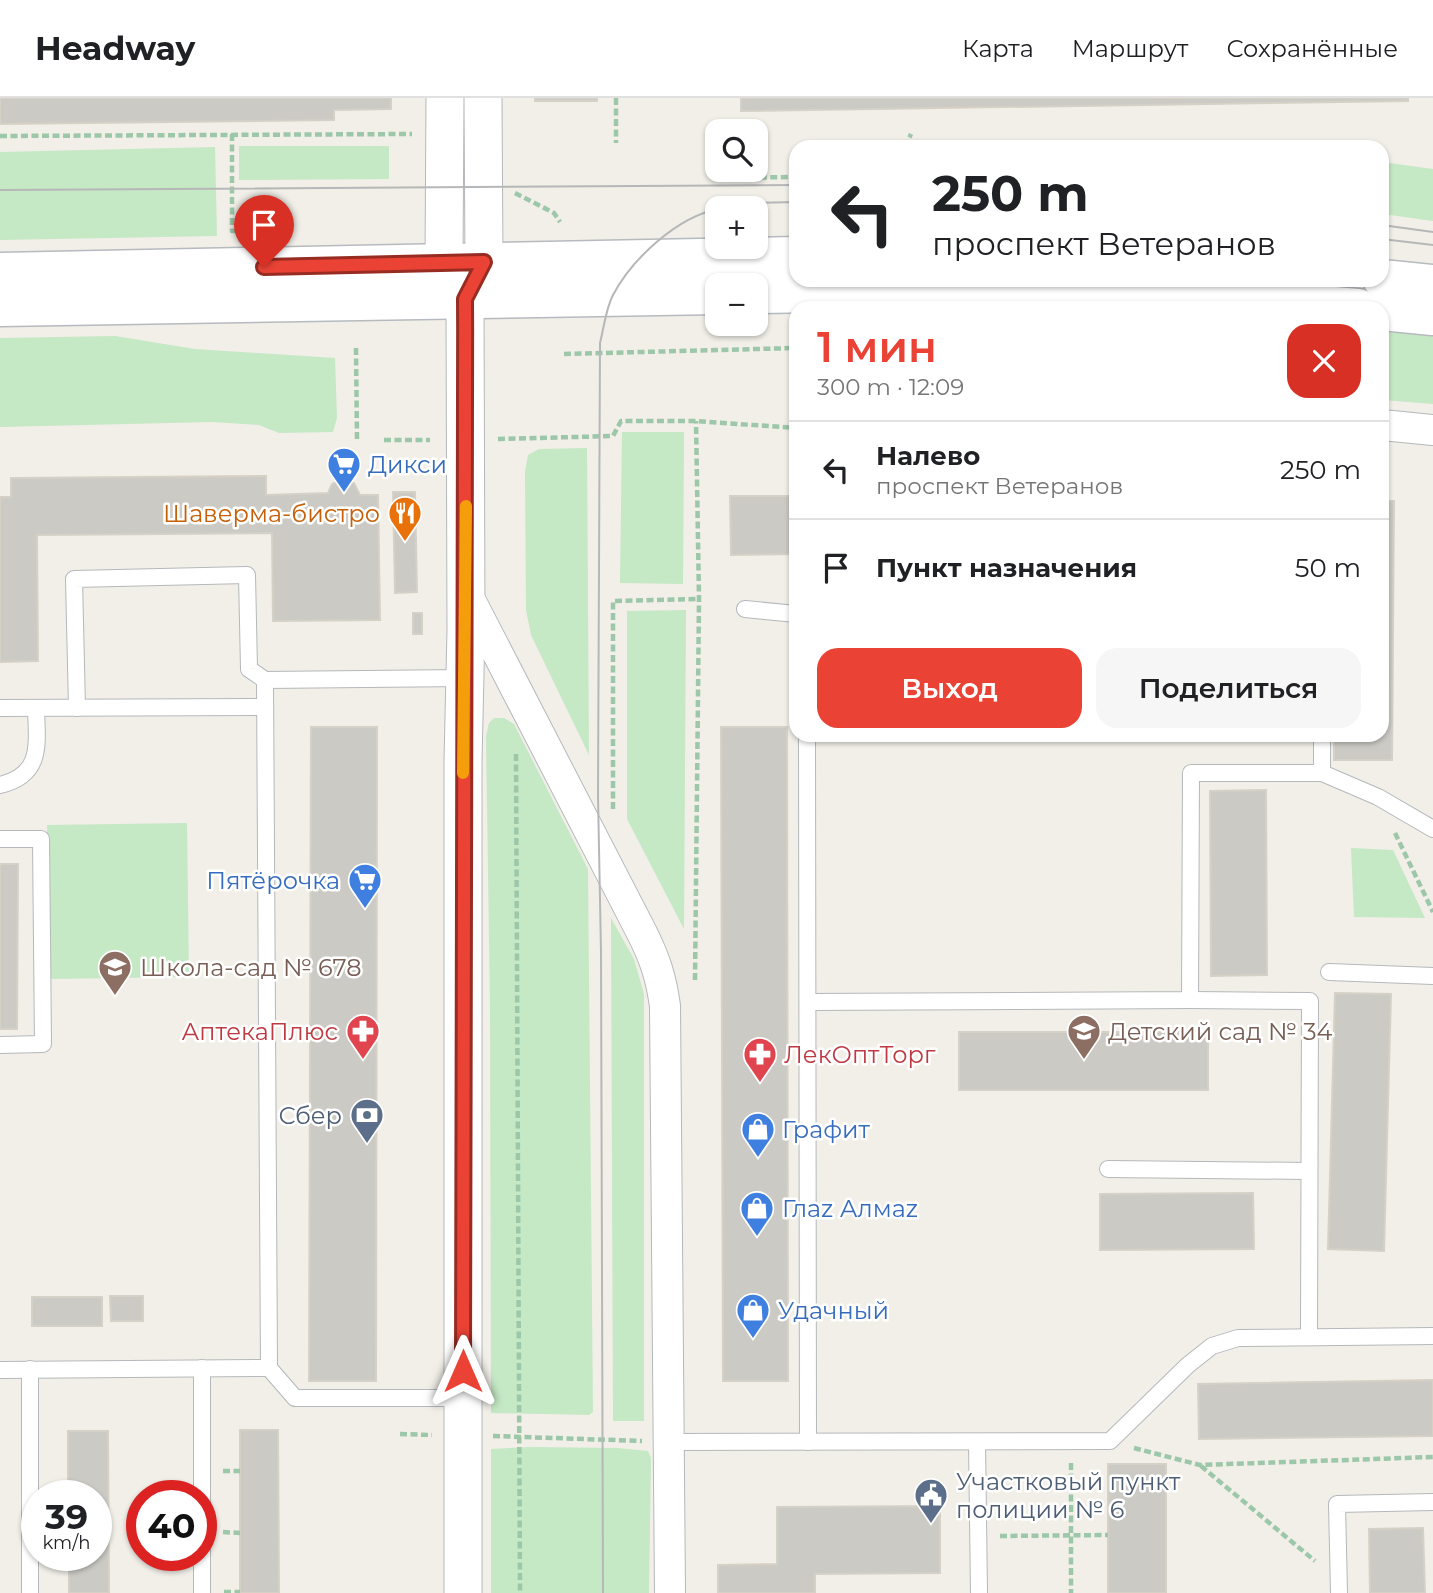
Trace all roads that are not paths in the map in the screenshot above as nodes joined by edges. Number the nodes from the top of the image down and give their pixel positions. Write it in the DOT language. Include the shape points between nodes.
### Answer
graph roads {
  1 [pos="445,98"];
  2 [pos="483,98"];
  3 [pos="789,256"];
  4 [pos="484,262"];
  5 [pos="444,263"];
  6 [pos="0,272"];
  7 [pos="1389,280"];
  8 [pos="1433,284"];
  9 [pos="768,294"];
  10 [pos="705,295"];
  11 [pos="465,299"];
  12 [pos="919,299"];
  13 [pos="1272,301"];
  14 [pos="0,307"];
  15 [pos="1389,312"];
  16 [pos="1433,316"];
  17 [pos="1389,426"];
  18 [pos="1433,430"];
  19 [pos="466,592"];
  20 [pos="745,609"];
  21 [pos="789,613"];
  22 [pos="465,678"];
  23 [pos="265,680"];
  24 [pos="264,707"];
  25 [pos="0,708"];
  26 [pos="36,708"];
  27 [pos="77,708"];
  28 [pos="807,742"];
  29 [pos="1322,742"];
  30 [pos="1322,773"];
  31 [pos="0,785"];
  32 [pos="1433,829"];
  33 [pos="0,839"];
  34 [pos="1329,972"];
  35 [pos="1433,976"];
  36 [pos="1190,1000"];
  37 [pos="808,1002"];
  38 [pos="0,1045"];
  39 [pos="1108,1169"];
  40 [pos="1308,1171"];
  41 [pos="1309,1336"];
  42 [pos="1433,1336"];
  43 [pos="202,1368"];
  44 [pos="269,1368"];
  45 [pos="30,1369"];
  46 [pos="0,1370"];
  47 [pos="463,1398"];
  48 [pos="667,1442"];
  49 [pos="807,1442"];
  50 [pos="977,1442"];
  51 [pos="1433,1502"];
  52 [pos="1339,1587"];
  53 [pos="30,1593"];
  54 [pos="202,1593"];
  55 [pos="463,1593"];
  56 [pos="670,1593"];
  57 [pos="979,1593"];
  1 -- 5 [label="street"];
  2 -- 4 [label="street"];
  3 -- 4 [label="main road"];
  4 -- 5 [label="main road"];
  4 -- 11 [label="street"];
  5 -- 6 [label="main road"];
  5 -- 11 [label="street"];
  7 -- 8 [label="main road"];
  9 -- 12 [label="main road"];
  10 -- 11 [label="main road"];
  11 -- 14 [label="main road"];
  11 -- 19 [label="street"];
  12 -- 13 [label="main road" via="1111,288"];
  15 -- 16 [label="main road"];
  17 -- 18 [label="street"];
  19 -- 22 [label="street"];
  19 -- 48 [label="street" via="660,974 665,1006"];
  20 -- 21 [label="lane"];
  22 -- 23 [label="lane"];
  22 -- 47 [label="street"];
  23 -- 24 [label="lane"];
  23 -- 27 [label="lane" via="249,669 247,575 74,579"];
  24 -- 27 [label="lane"];
  24 -- 44 [label="lane"];
  25 -- 26 [label="lane"];
  26 -- 27 [label="lane"];
  26 -- 31 [label="lane" via="33,764 19,779"];
  28 -- 37 [label="lane"];
  29 -- 30 [label="lane"];
  30 -- 32 [label="lane" via="1378,797"];
  30 -- 36 [label="lane" via="1191,773"];
  33 -- 38 [label="lane" via="41,839 43,1044"];
  34 -- 35 [label="lane"];
  36 -- 37 [label="lane"];
  36 -- 40 [label="lane" via="1310,1001"];
  37 -- 49 [label="lane"];
  39 -- 40 [label="lane"];
  40 -- 41 [label="lane"];
  41 -- 42 [label="lane"];
  41 -- 50 [label="lane" via="1238,1338 1212,1346 1110,1441"];
  43 -- 44 [label="lane"];
  43 -- 45 [label="lane"];
  43 -- 54 [label="lane"];
  44 -- 47 [label="lane" via="295,1398"];
  45 -- 46 [label="lane"];
  45 -- 53 [label="lane"];
  47 -- 55 [label="street"];
  48 -- 49 [label="lane"];
  48 -- 56 [label="street"];
  49 -- 50 [label="lane"];
  50 -- 57 [label="lane"];
  51 -- 52 [label="lane" via="1337,1504"];
}
